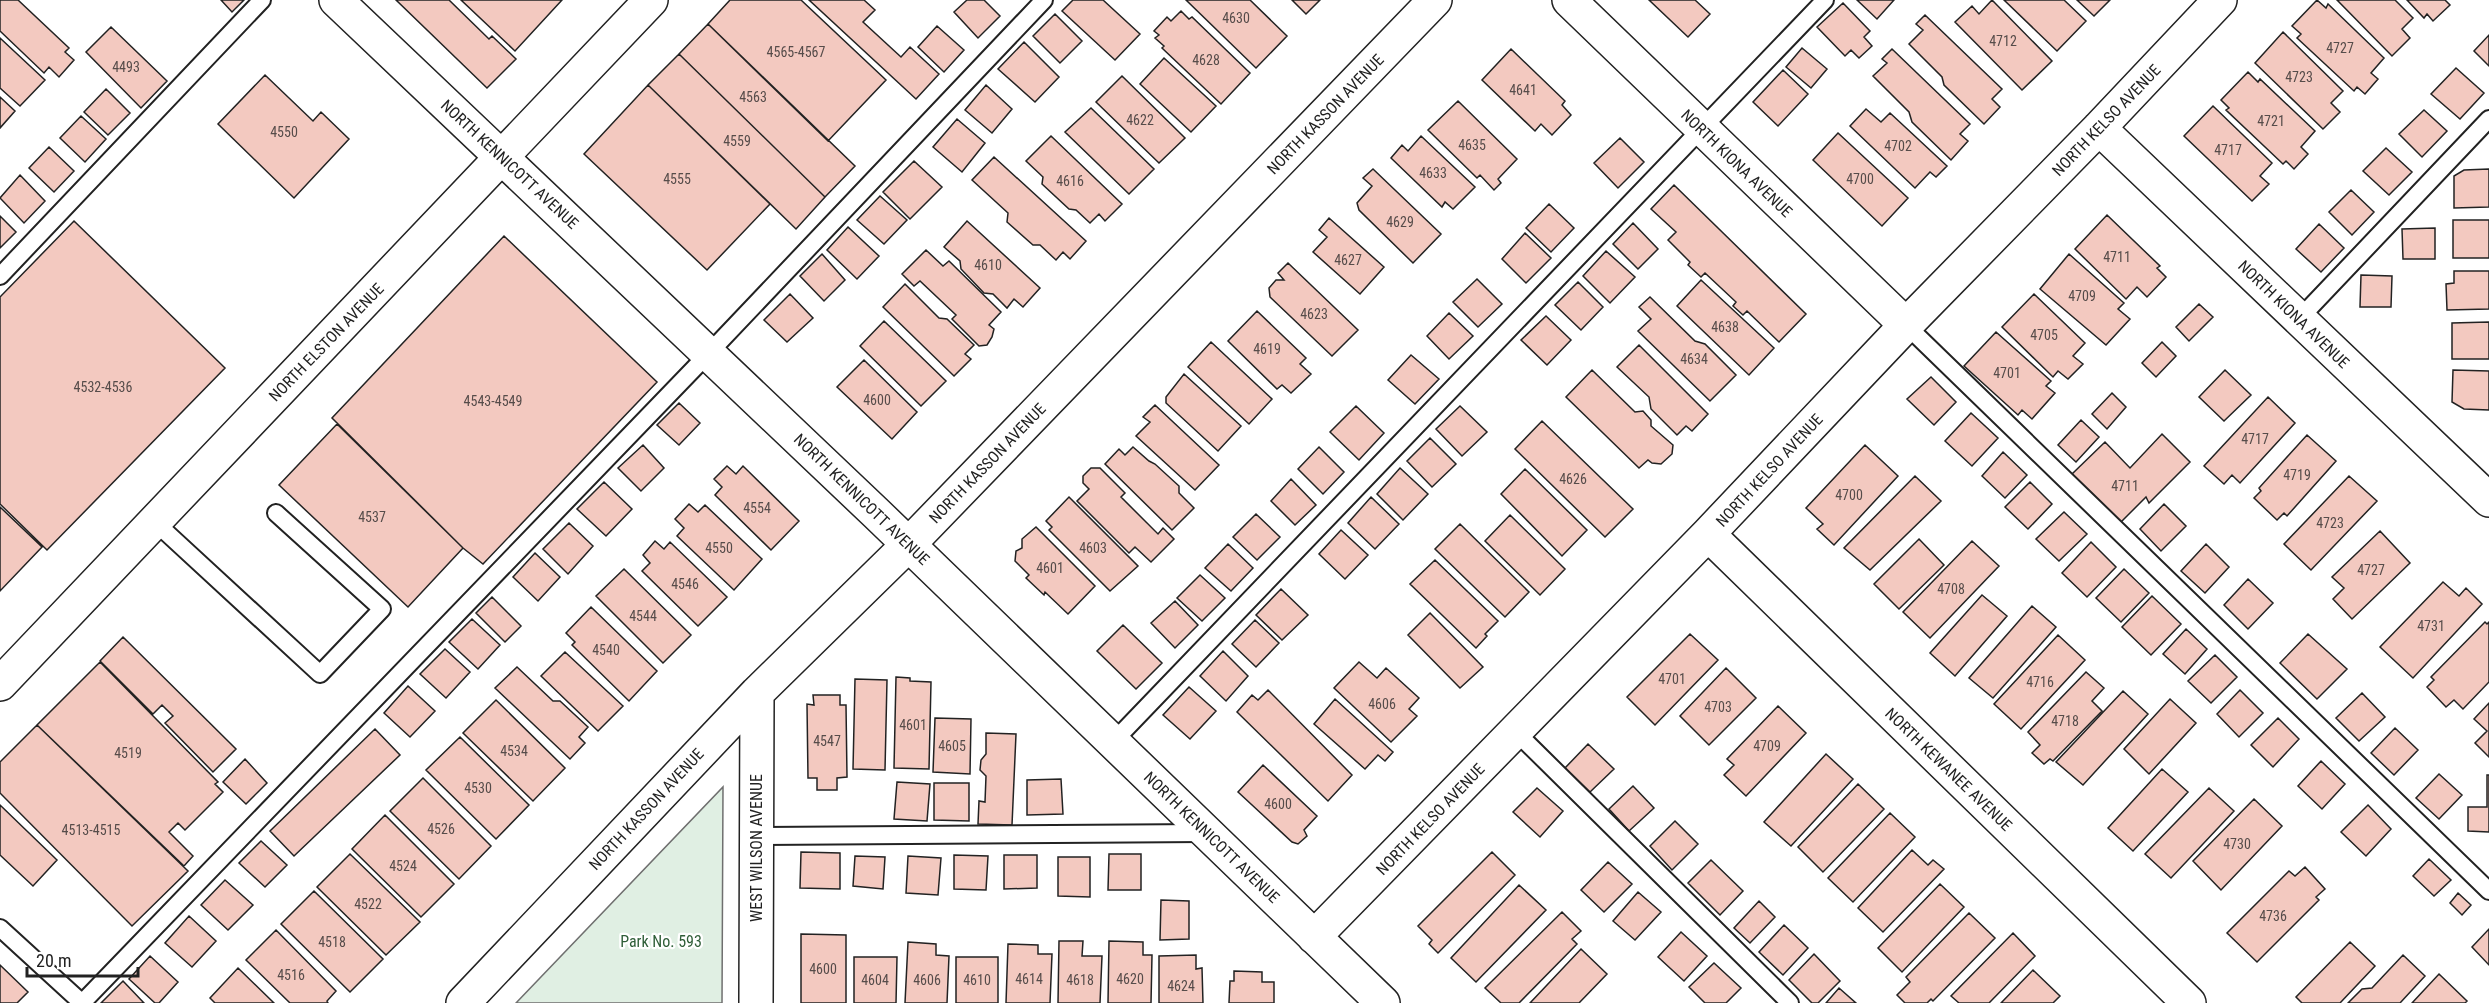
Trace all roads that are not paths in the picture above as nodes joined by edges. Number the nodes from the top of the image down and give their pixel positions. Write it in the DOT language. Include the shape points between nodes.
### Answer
graph roads {
  1 [pos="261,0"];
  2 [pos="336,0"];
  3 [pos="651,0"];
  4 [pos="1044,0"];
  5 [pos="1435,0"];
  6 [pos="1569,0"];
  7 [pos="1825,0"];
  8 [pos="2220,0"];
  9 [pos="2489,119"];
  10 [pos="2099,128"];
  11 [pos="1701,129"];
  12 [pos="502,157"];
  13 [pos="0,276"];
  14 [pos="2299,318"];
  15 [pos="1906,325"];
  16 [pos="709,353"];
  17 [pos="2489,500"];
  18 [pos="276,513"];
  19 [pos="155,522"];
  20 [pos="1708,534"];
  21 [pos="909,544"];
  22 [pos="0,684"];
  23 [pos="756,693"];
  24 [pos="1515,731"];
  25 [pos="1114,741"];
  26 [pos="1207,832"];
  27 [pos="756,836"];
  28 [pos="2489,891"];
  29 [pos="0,928"];
  30 [pos="1314,938"];
  31 [pos="82,1003"];
  32 [pos="463,1003"];
  33 [pos="756,1003"];
  34 [pos="1383,1003"];
  35 [pos="1790,1003"];
  36 [pos="2189,1003"];
  1 -- 13 [label="lane"];
  2 -- 12 [label="street, NORTH KENNICOTT AVENUE"];
  3 -- 12 [label="street, NORTH ELSTON AVENUE"];
  4 -- 16 [label="lane"];
  5 -- 21 [label="street, NORTH KASSON AVENUE"];
  6 -- 11 [label="street, NORTH KIONA AVENUE"];
  7 -- 11 [label="lane"];
  8 -- 10 [label="street, NORTH KELSO AVENUE"];
  9 -- 14 [label="lane"];
  10 -- 14 [label="street, NORTH KIONA AVENUE"];
  10 -- 15 [label="street, NORTH KELSO AVENUE"];
  11 -- 15 [label="street, NORTH KIONA AVENUE"];
  11 -- 25 [label="lane"];
  12 -- 16 [label="street, NORTH KENNICOTT AVENUE"];
  12 -- 19 [label="street, NORTH ELSTON AVENUE"];
  14 -- 17 [label="street, NORTH KIONA AVENUE"];
  15 -- 20 [label="street, NORTH KELSO AVENUE"];
  15 -- 28 [label="lane"];
  16 -- 21 [label="street, NORTH KENNICOTT AVENUE"];
  16 -- 31 [label="lane"];
  18 -- 19 [label="lane" via="382,609 320,674"];
  19 -- 22 [label="street, NORTH ELSTON AVENUE"];
  20 -- 24 [label="street, NORTH KELSO AVENUE"];
  20 -- 36 [label="street, NORTH KEWANEE AVENUE"];
  21 -- 23 [label="street, NORTH KASSON AVENUE"];
  21 -- 25 [label="street, NORTH KENNICOTT AVENUE"];
  23 -- 27 [label="street, WEST WILSON AVENUE"];
  23 -- 32 [label="street, NORTH KASSON AVENUE"];
  24 -- 30 [label="street, NORTH KELSO AVENUE"];
  24 -- 35 [label="lane"];
  25 -- 26 [label="street, NORTH KENNICOTT AVENUE"];
  26 -- 27 [label="lane"];
  26 -- 30 [label="street, NORTH KENNICOTT AVENUE"];
  27 -- 33 [label="street, WEST WILSON AVENUE"];
  29 -- 31 [label="lane"];
  30 -- 34 [label="street, NORTH KENNICOTT AVENUE"];
}
